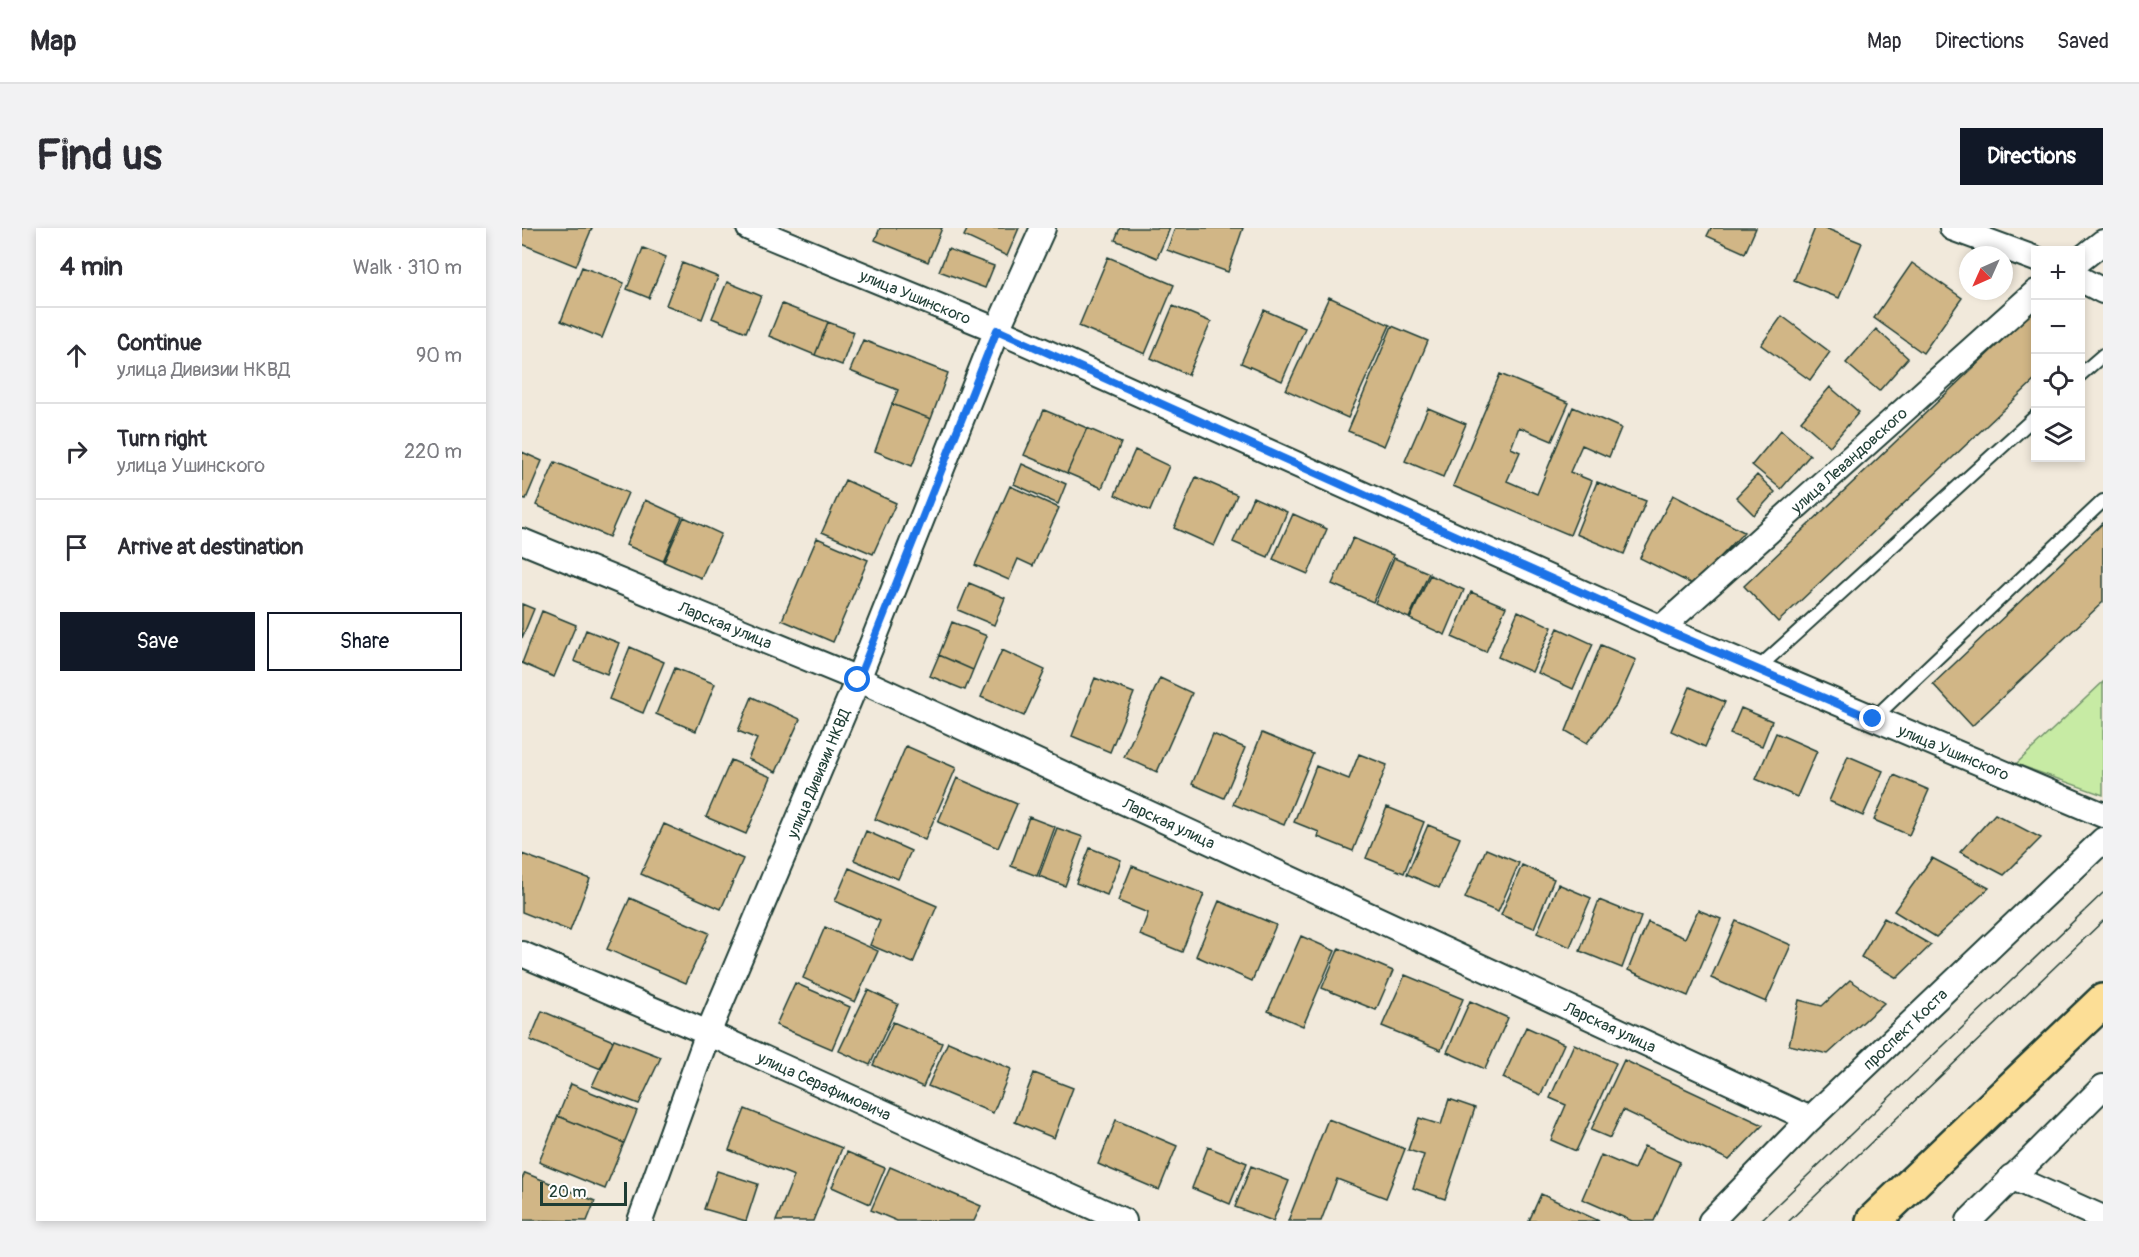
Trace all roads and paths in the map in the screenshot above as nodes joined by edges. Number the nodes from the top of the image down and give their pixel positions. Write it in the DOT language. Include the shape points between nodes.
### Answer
graph roads {
  1 [pos="749,228"];
  2 [pos="1043,228"];
  3 [pos="1952,228"];
  4 [pos="2103,242"];
  5 [pos="2085,256"];
  6 [pos="2031,258"];
  7 [pos="2085,282"];
  8 [pos="2103,291"];
  9 [pos="2031,296"];
  10 [pos="997,330"];
  11 [pos="2103,355"];
  12 [pos="2085,371"];
  13 [pos="2031,421"];
  14 [pos="2103,501"];
  15 [pos="522,541"];
  16 [pos="1661,628"];
  17 [pos="1757,669"];
  18 [pos="858,680"];
  19 [pos="1873,719"];
  20 [pos="2103,815"];
  21 [pos="2103,840"];
  22 [pos="522,954"];
  23 [pos="2103,1001"];
  24 [pos="708,1033"];
  25 [pos="2103,1087"];
  26 [pos="1810,1119"];
  27 [pos="2011,1177"];
  28 [pos="2103,1218"];
  29 [pos="640,1221"];
  30 [pos="1124,1221"];
  31 [pos="1711,1221"];
  32 [pos="1873,1221"];
  33 [pos="1969,1221"];
  1 -- 10 [label="street, улица Ушинского"];
  2 -- 10 [label="street, улица Дивизии НКВД"];
  3 -- 6 [label="street"];
  4 -- 5 [label="street"];
  7 -- 8 [label="street"];
  9 -- 16 [label="street, улица Левандовского"];
  10 -- 16 [label="street, улица Ушинского"];
  10 -- 18 [label="street, улица Дивизии НКВД"];
  11 -- 12 [label="lane"];
  13 -- 17 [label="lane"];
  14 -- 19 [label="lane"];
  15 -- 18 [label="street, Ларская улица"];
  16 -- 17 [label="street, улица Ушинского"];
  17 -- 19 [label="street, улица Ушинского"];
  18 -- 24 [label="street, улица Дивизии НКВД"];
  18 -- 26 [label="street, Ларская улица"];
  19 -- 20 [label="street, улица Ушинского"];
  21 -- 26 [label="street, проспект Коста"];
  22 -- 24 [label="street, улица Серафимовича"];
  23 -- 32 [label="main road"];
  24 -- 29 [label="street, улица Дивизии НКВД"];
  24 -- 30 [label="street, улица Серафимовича"];
  25 -- 27 [label="street"];
  26 -- 31 [label="street, проспект Коста"];
  27 -- 28 [label="street"];
  27 -- 33 [label="street"];
}
